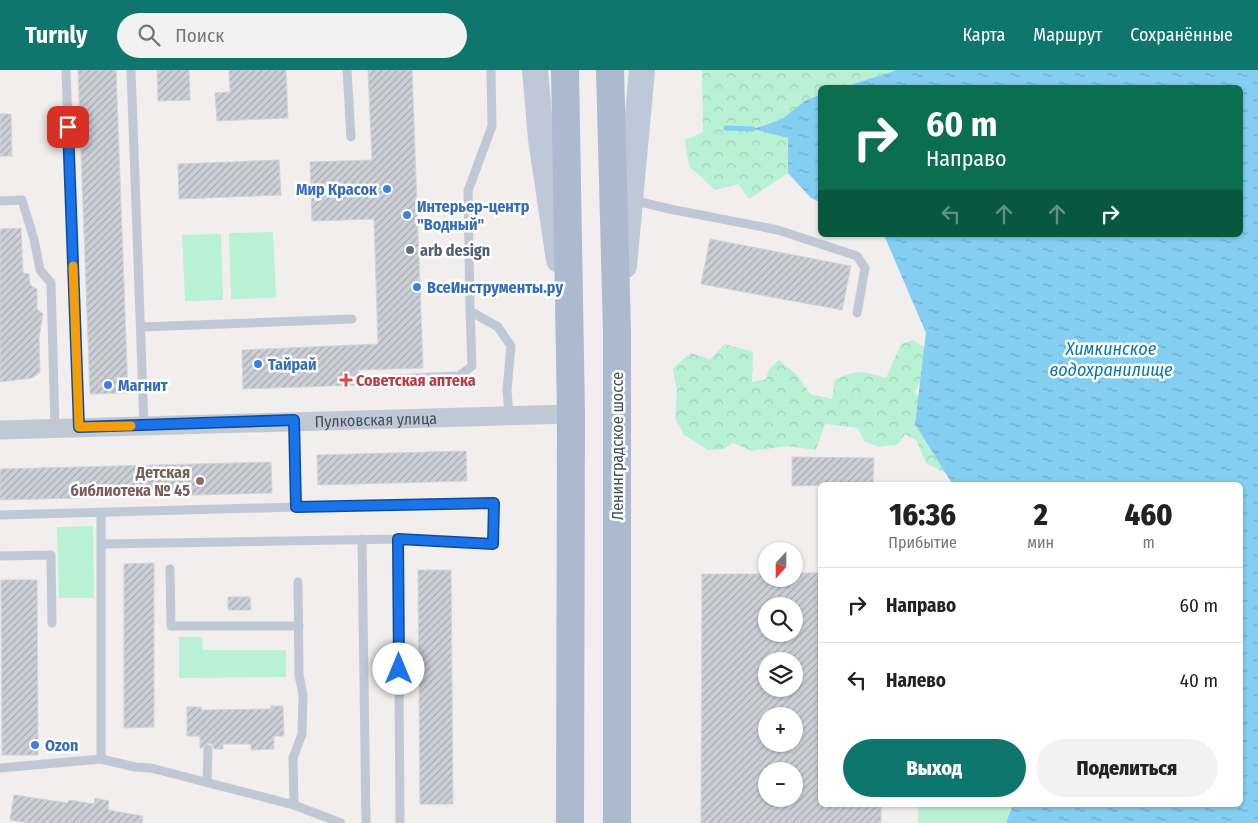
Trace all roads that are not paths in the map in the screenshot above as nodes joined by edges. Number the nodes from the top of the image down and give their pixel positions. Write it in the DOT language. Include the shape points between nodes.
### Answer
graph roads {
  1 [pos="66,70"];
  2 [pos="131,70"];
  3 [pos="347,70"];
  4 [pos="492,70"];
  5 [pos="535,70"];
  6 [pos="565,70"];
  7 [pos="610,70"];
  8 [pos="642,70"];
  9 [pos="351,137"];
  10 [pos="631,200"];
  11 [pos="0,201"];
  12 [pos="470,310"];
  13 [pos="857,313"];
  14 [pos="352,319"];
  15 [pos="141,327"];
  16 [pos="570,332"];
  17 [pos="617,332"];
  18 [pos="392,379"];
  19 [pos="571,414"];
  20 [pos="509,415"];
  21 [pos="294,420"];
  22 [pos="144,425"];
  23 [pos="79,427"];
  24 [pos="55,428"];
  25 [pos="0,430"];
  26 [pos="296,507"];
  27 [pos="101,513"];
  28 [pos="0,515"];
  29 [pos="362,539"];
  30 [pos="398,539"];
  31 [pos="101,544"];
  32 [pos="0,556"];
  33 [pos="170,569"];
  34 [pos="298,582"];
  35 [pos="52,623"];
  36 [pos="299,626"];
  37 [pos="208,749"];
  38 [pos="102,759"];
  39 [pos="0,768"];
  40 [pos="207,783"];
  41 [pos="294,805"];
  42 [pos="341,823"];
  43 [pos="366,823"];
  44 [pos="400,823"];
  45 [pos="570,823"];
  46 [pos="617,823"];
  1 -- 23 [label="lane"];
  2 -- 15 [label="lane"];
  3 -- 9 [label="lane"];
  4 -- 12 [label="lane" via="492,126 468,190"];
  5 -- 16 [label="main road" via="541,138"];
  6 -- 16 [label="main road"];
  7 -- 17 [label="main road, Ленинградское шоссе"];
  8 -- 10 [label="main road"];
  10 -- 13 [label="lane" via="778,230 857,256 865,268"];
  10 -- 17 [label="main road"];
  11 -- 24 [label="lane" via="22,200 40,270 51,283"];
  12 -- 18 [label="lane" via="472,366 459,376"];
  12 -- 20 [label="lane" via="498,327 511,346 507,390"];
  14 -- 15 [label="lane"];
  15 -- 22 [label="lane"];
  16 -- 19 [label="main road"];
  17 -- 46 [label="main road, Ленинградское шоссе"];
  19 -- 20 [label="street, Пулковская улица"];
  19 -- 45 [label="main road"];
  20 -- 21 [label="street, Пулковская улица"];
  21 -- 22 [label="street, Пулковская улица"];
  21 -- 26 [label="lane"];
  22 -- 23 [label="street, Пулковская улица"];
  23 -- 24 [label="street, Пулковская улица"];
  24 -- 25 [label="street, Пулковская улица"];
  26 -- 27 [label="lane"];
  26 -- 30 [label="lane" via="494,503 493,544"];
  27 -- 28 [label="lane"];
  27 -- 31 [label="lane"];
  29 -- 30 [label="lane"];
  29 -- 31 [label="lane"];
  29 -- 43 [label="lane"];
  30 -- 44 [label="lane"];
  31 -- 38 [label="lane"];
  32 -- 35 [label="lane" via="51,555"];
  33 -- 36 [label="lane" via="171,626"];
  34 -- 36 [label="lane"];
  36 -- 41 [label="lane" via="302,734 293,758"];
  37 -- 40 [label="lane"];
  38 -- 39 [label="lane"];
  38 -- 40 [label="lane"];
  40 -- 41 [label="lane"];
  41 -- 42 [label="lane"];
}
